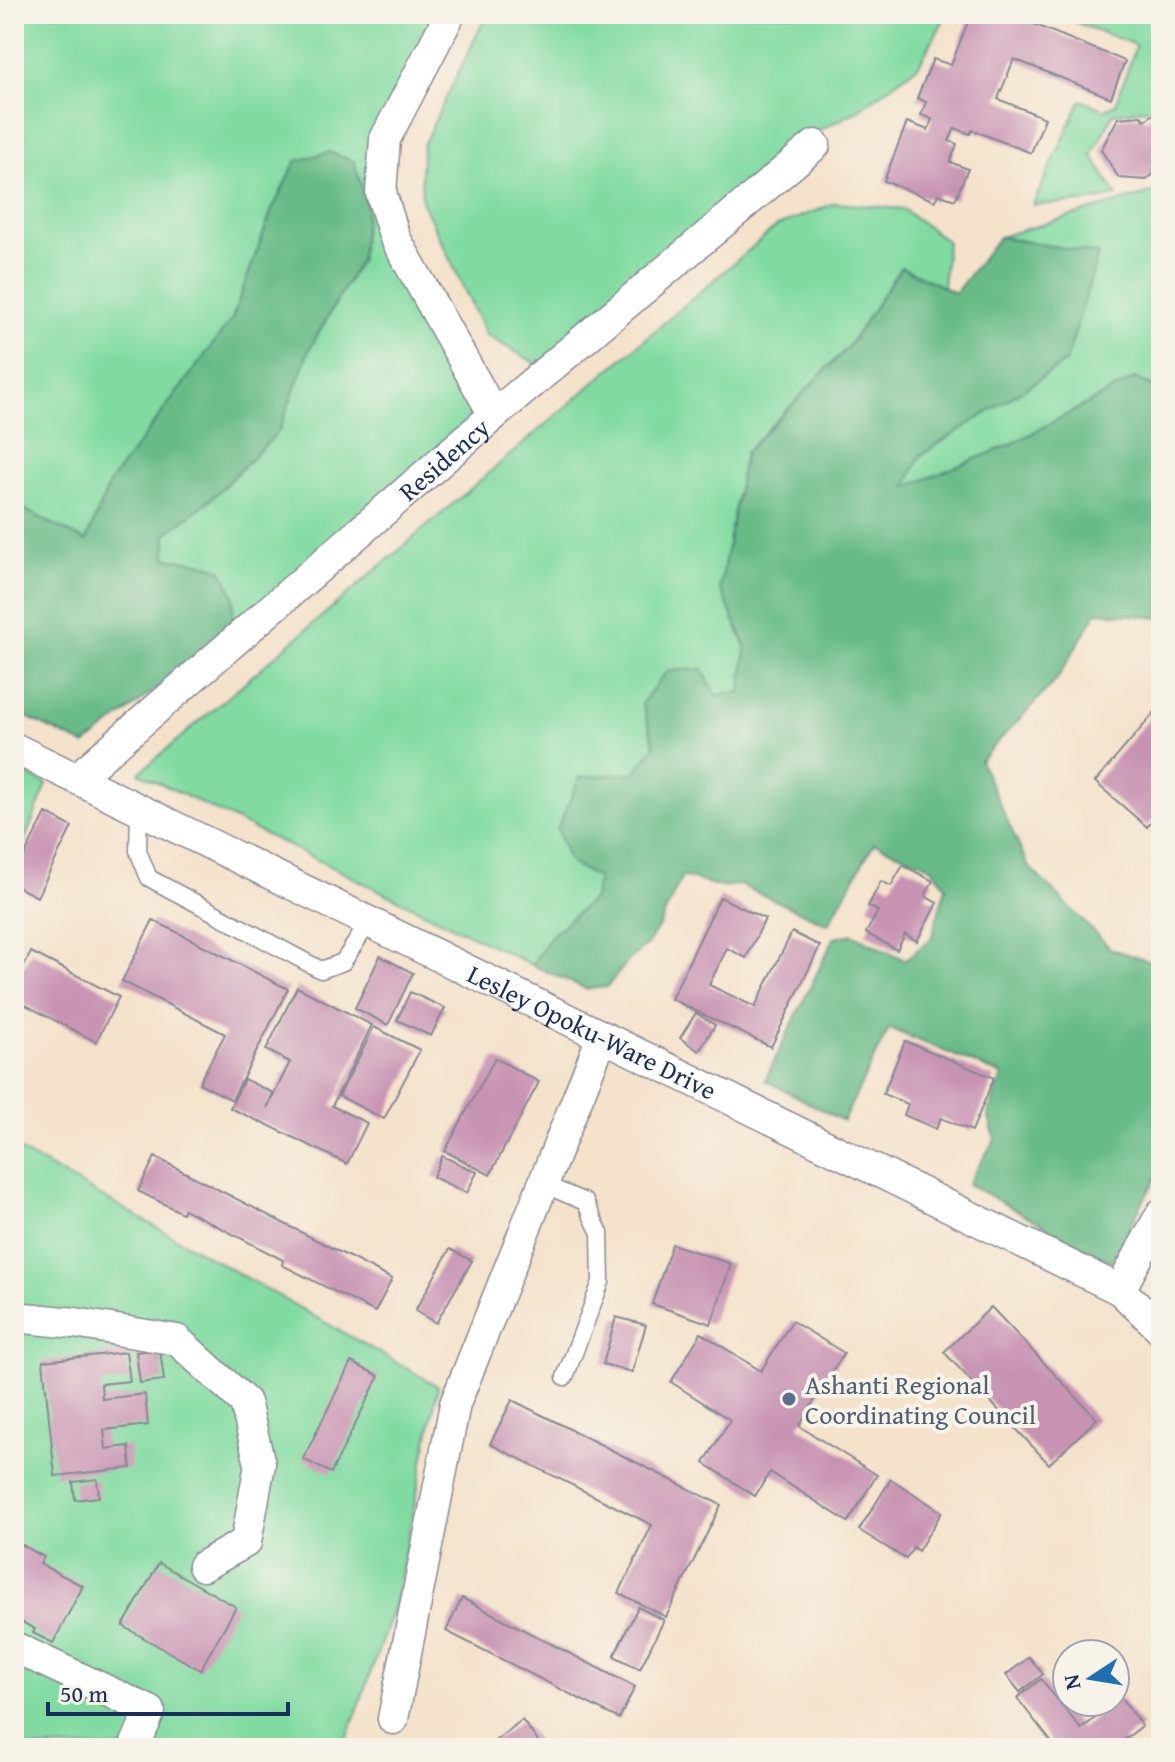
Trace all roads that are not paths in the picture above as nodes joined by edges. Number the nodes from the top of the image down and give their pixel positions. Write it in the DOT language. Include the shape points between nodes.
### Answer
graph roads {
  1 [pos="450,14"];
  2 [pos="815,145"];
  3 [pos="494,415"];
  4 [pos="14,748"];
  5 [pos="77,778"];
  6 [pos="139,809"];
  7 [pos="369,922"];
  8 [pos="602,1037"];
  9 [pos="543,1184"];
  10 [pos="1161,1214"];
  11 [pos="1120,1290"];
  12 [pos="14,1317"];
  13 [pos="1161,1329"];
  14 [pos="565,1377"];
  15 [pos="203,1566"];
  16 [pos="14,1647"];
  17 [pos="393,1719"];
  18 [pos="134,1748"];
  1 -- 3 [label="street" via="385,139 381,193 395,238"];
  2 -- 3 [label="street, Residency"];
  3 -- 5 [label="street, Residency"];
  4 -- 5 [label="street, Lesley Opoku-Ware Drive"];
  5 -- 6 [label="street, Lesley Opoku-Ware Drive"];
  6 -- 7 [label="street, Lesley Opoku-Ware Drive"];
  6 -- 7 [label="lane" via="138,851 149,878 321,970 343,962"];
  7 -- 8 [label="street, Lesley Opoku-Ware Drive"];
  8 -- 9 [label="street"];
  8 -- 11 [label="street, Lesley Opoku-Ware Drive"];
  9 -- 14 [label="lane" via="585,1202 600,1233 601,1282"];
  9 -- 17 [label="street" via="455,1404"];
  10 -- 11 [label="street"];
  11 -- 13 [label="street, Lesley Opoku-Ware Drive"];
  12 -- 15 [label="street" via="177,1340 245,1402 260,1464 246,1542"];
  16 -- 18 [label="street" via="150,1711"];
}
